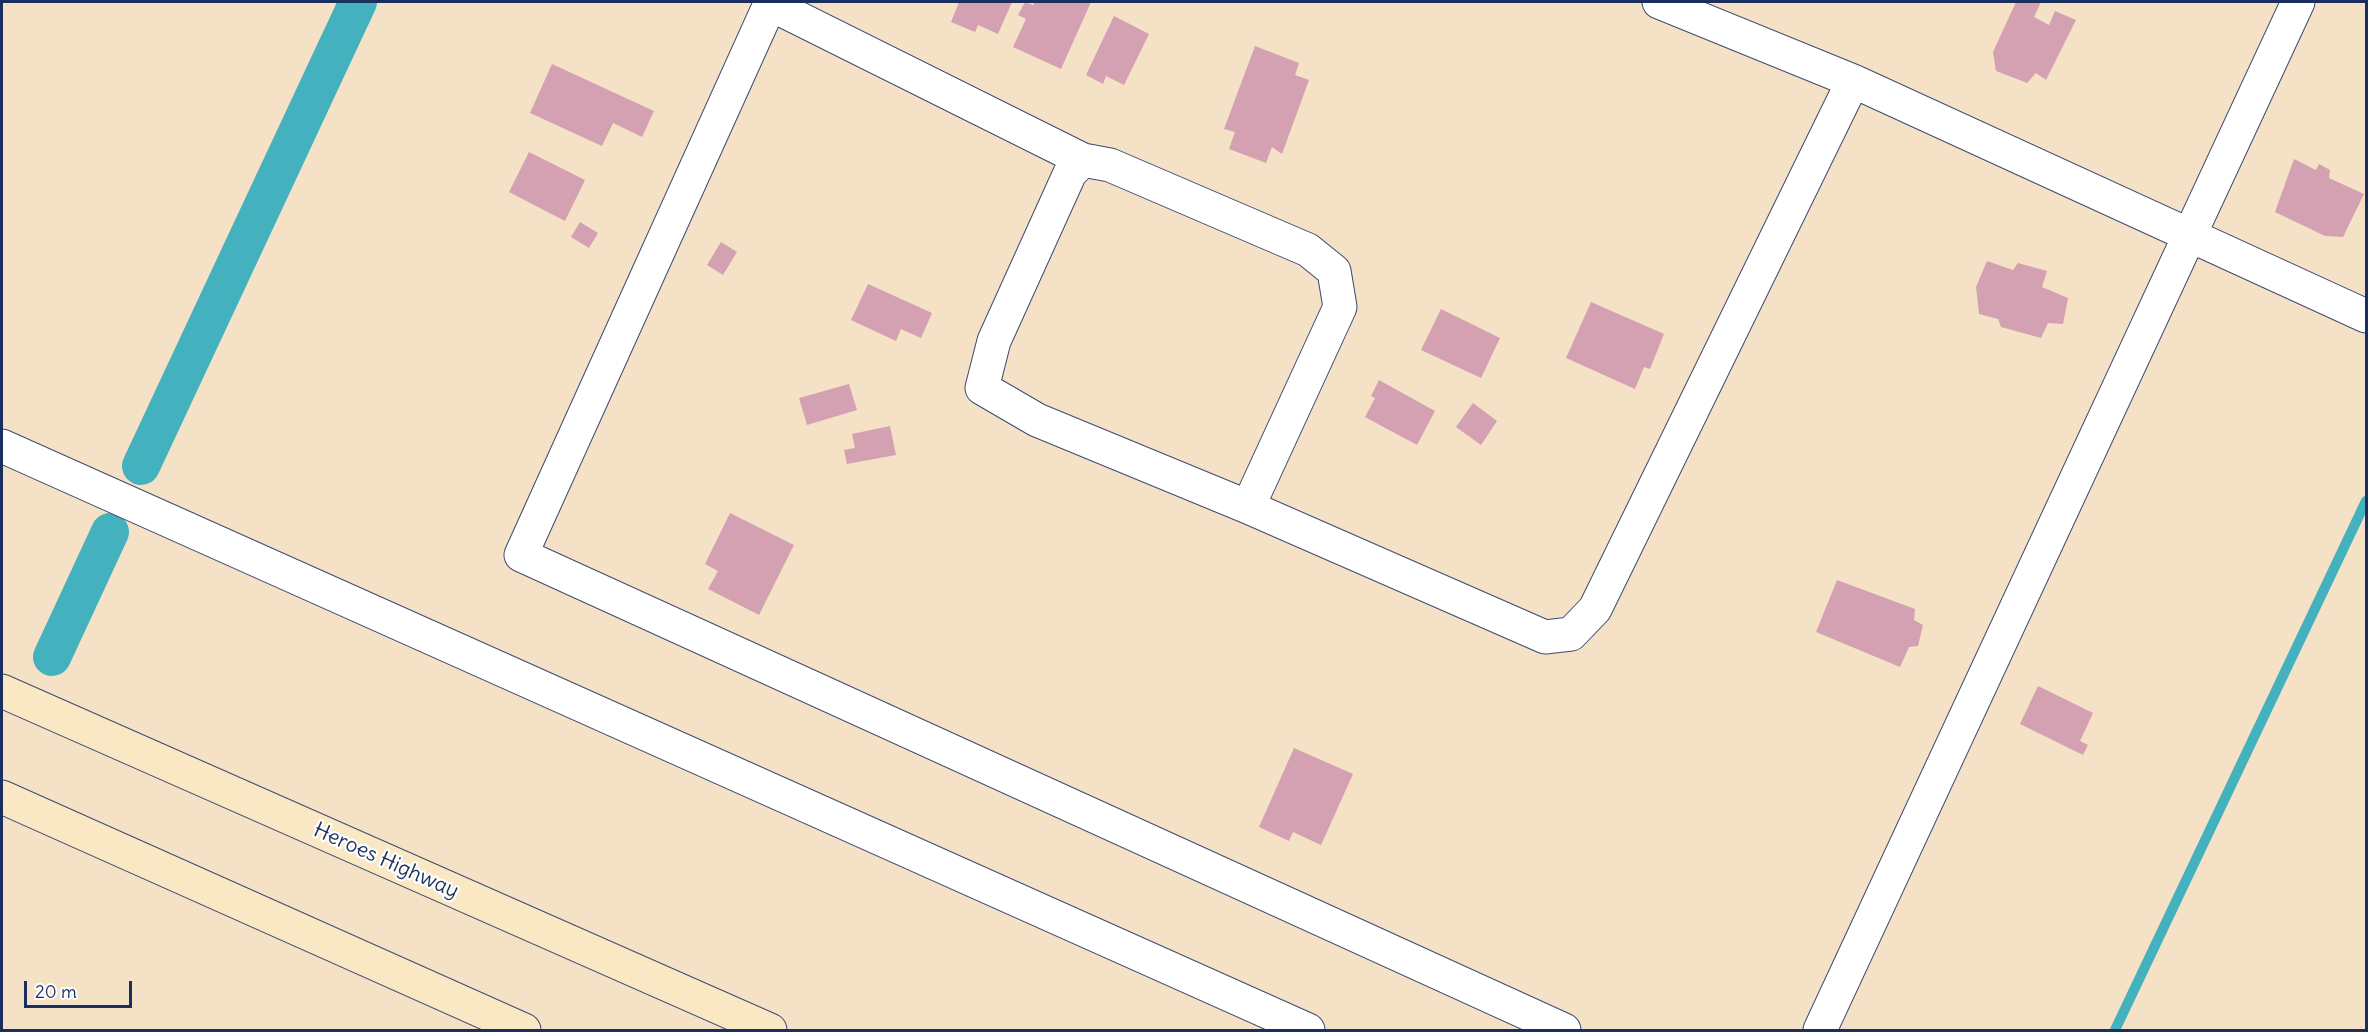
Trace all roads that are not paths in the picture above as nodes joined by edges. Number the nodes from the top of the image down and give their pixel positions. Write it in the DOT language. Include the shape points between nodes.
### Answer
graph roads {
  1 [pos="1659,2"];
  2 [pos="2298,2"];
  3 [pos="770,3"];
  4 [pos="1853,81"];
  5 [pos="1083,160"];
  6 [pos="2189,235"];
  7 [pos="2367,316"];
  8 [pos="2,446"];
  9 [pos="1248,507"];
  10 [pos="2,691"];
  11 [pos="2,797"];
  12 [pos="525,1030"];
  13 [pos="770,1030"];
  14 [pos="1308,1030"];
  15 [pos="1564,1030"];
  16 [pos="1820,1030"];
  1 -- 4 [label="street"];
  2 -- 6 [label="street"];
  3 -- 5 [label="street"];
  3 -- 15 [label="street" via="521,555"];
  4 -- 6 [label="street"];
  4 -- 9 [label="street" via="1595,609 1571,634 1545,637"];
  5 -- 9 [label="street" via="1110,165 1308,250 1334,271 1340,308"];
  5 -- 9 [label="street" via="1070,173 994,341 982,388 1037,420"];
  6 -- 7 [label="street"];
  6 -- 16 [label="street"];
  8 -- 14 [label="street"];
  10 -- 13 [label="main road, Heroes Highway"];
  11 -- 12 [label="main road"];
}
